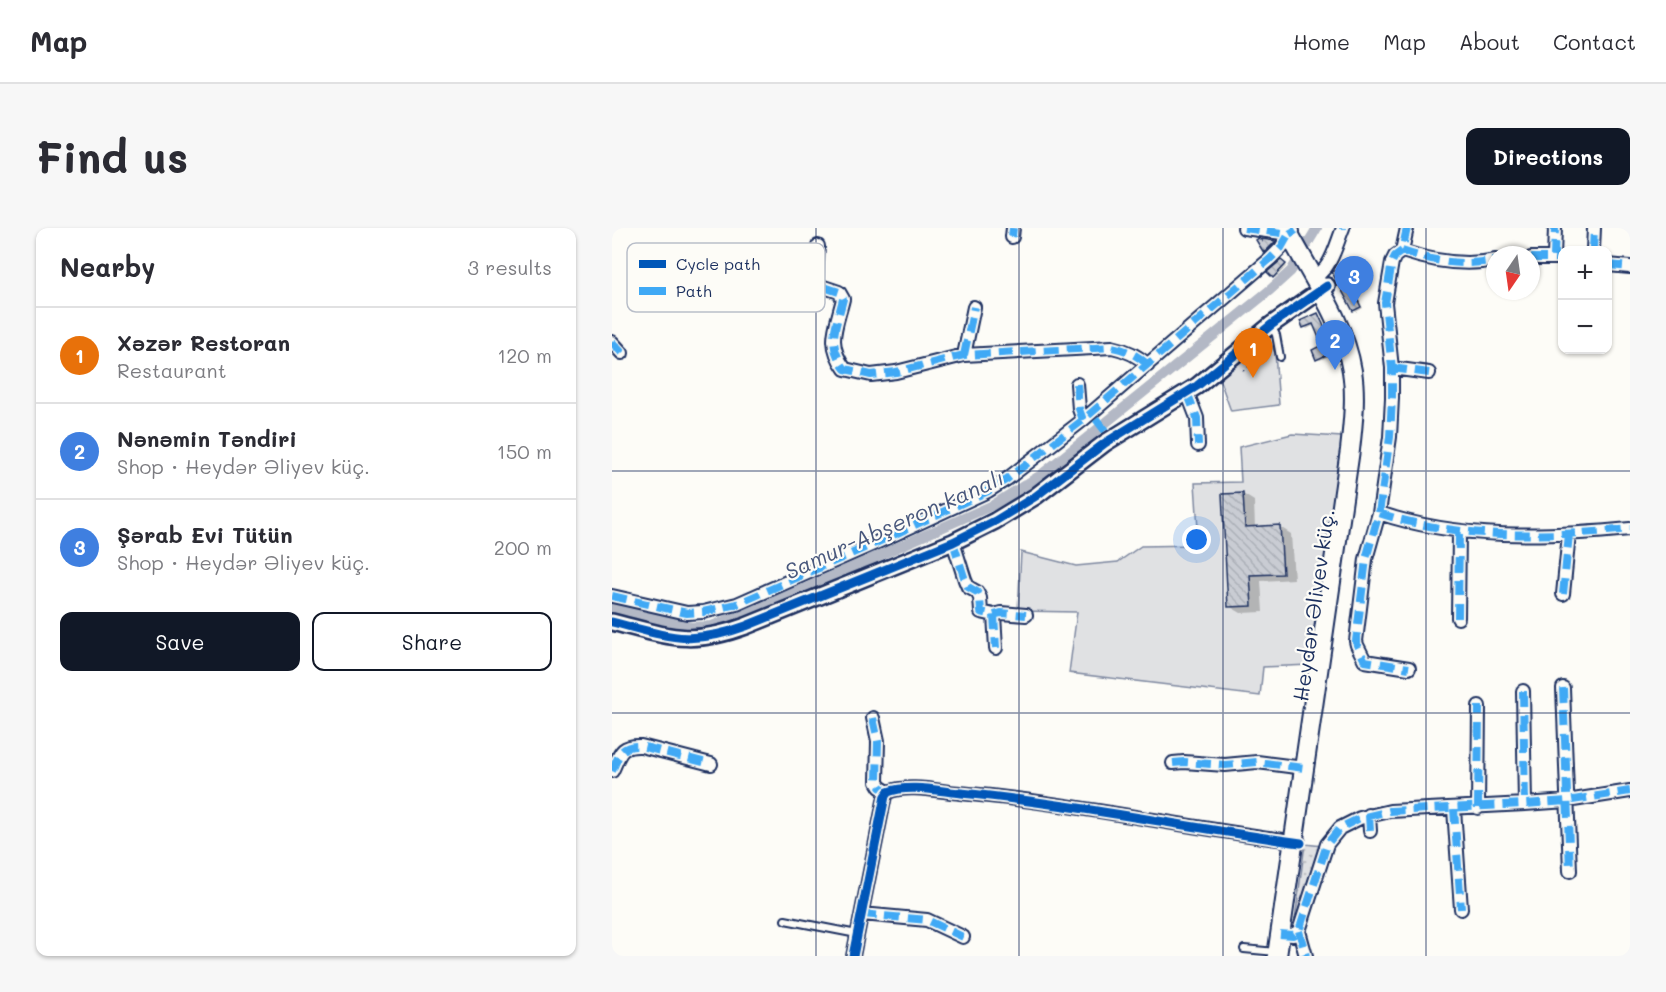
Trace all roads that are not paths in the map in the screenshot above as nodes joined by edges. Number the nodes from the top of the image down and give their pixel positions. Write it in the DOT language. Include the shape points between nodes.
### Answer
graph roads {
  1 [pos="1244,228"];
  2 [pos="1343,228"];
  3 [pos="1407,228"];
  4 [pos="1556,228"];
  5 [pos="1594,228"];
  6 [pos="1292,232"];
  7 [pos="1593,246"];
  8 [pos="1402,251"];
  9 [pos="1540,258"];
  10 [pos="1558,258"];
  11 [pos="1486,261"];
  12 [pos="1612,265"];
  13 [pos="1630,267"];
  14 [pos="1318,279"];
  15 [pos="825,287"];
  16 [pos="974,307"];
  17 [pos="1271,325"];
  18 [pos="612,342"];
  19 [pos="622,353"];
  20 [pos="963,355"];
  21 [pos="1280,357"];
  22 [pos="1148,365"];
  23 [pos="1392,368"];
  24 [pos="1429,373"];
  25 [pos="1077,384"];
  26 [pos="1187,393"];
  27 [pos="1083,420"];
  28 [pos="1198,445"];
  29 [pos="1379,513"];
  30 [pos="1630,529"];
  31 [pos="1459,532"];
  32 [pos="1569,534"];
  33 [pos="953,542"];
  34 [pos="1563,594"];
  35 [pos="612,596"];
  36 [pos="994,615"];
  37 [pos="1026,615"];
  38 [pos="1458,618"];
  39 [pos="612,622"];
  40 [pos="996,648"];
  41 [pos="1409,668"];
  42 [pos="1563,688"];
  43 [pos="1523,691"];
  44 [pos="1479,706"];
  45 [pos="873,718"];
  46 [pos="1173,763"];
  47 [pos="711,764"];
  48 [pos="1304,768"];
  49 [pos="612,771"];
  50 [pos="1630,791"];
  51 [pos="888,792"];
  52 [pos="1567,801"];
  53 [pos="1525,804"];
  54 [pos="1478,808"];
  55 [pos="1454,809"];
  56 [pos="1369,815"];
  57 [pos="1370,831"];
  58 [pos="1297,842"];
  59 [pos="1570,871"];
  60 [pos="1461,909"];
  61 [pos="862,914"];
  62 [pos="785,920"];
  63 [pos="858,934"];
  64 [pos="963,937"];
  65 [pos="1284,944"];
  66 [pos="1244,949"];
  67 [pos="853,956"];
  68 [pos="1306,956"];
  1 -- 6 [label="street"];
  2 -- 14 [label="street"];
  3 -- 8 [label="street"];
  4 -- 10 [label="street"];
  5 -- 7 [label="street"];
  6 -- 14 [label="main road"];
  6 -- 22 [label="street" via="1276,253"];
  8 -- 11 [label="street" via="1447,262"];
  8 -- 23 [label="street" via="1392,262 1385,303"];
  9 -- 10 [label="street"];
  12 -- 13 [label="street"];
  14 -- 17 [label="street"];
  14 -- 48 [label="main road, Heydər Əliyev küç." via="1349,354 1353,407"];
  14 -- 58 [label="main road, Heydər Əliyev küç." via="1351,333 1358,354 1361,431"];
  15 -- 20 [label="street" via="839,292 843,299 833,343 835,356 845,369 872,375"];
  16 -- 20 [label="street"];
  17 -- 21 [label="lane"];
  17 -- 26 [label="street"];
  18 -- 19 [label="street"];
  20 -- 22 [label="street" via="1112,346"];
  22 -- 27 [label="street"];
  23 -- 24 [label="street"];
  23 -- 29 [label="street" via="1390,438"];
  25 -- 27 [label="street"];
  26 -- 28 [label="street" via="1197,418"];
  26 -- 33 [label="street" via="1105,443 1036,496"];
  27 -- 35 [label="street" via="988,491 737,604 687,613"];
  29 -- 31 [label="street"];
  29 -- 41 [label="street" via="1366,559 1357,645 1365,661"];
  30 -- 32 [label="street"];
  31 -- 32 [label="street"];
  31 -- 38 [label="street"];
  32 -- 34 [label="street"];
  33 -- 36 [label="street" via="964,580 980,598 981,612"];
  33 -- 39 [label="street" via="711,637 673,637"];
  36 -- 37 [label="street"];
  36 -- 40 [label="street"];
  42 -- 52 [label="street"];
  43 -- 53 [label="street"];
  44 -- 54 [label="street"];
  45 -- 51 [label="street" via="879,741 877,782"];
  46 -- 48 [label="street" via="1257,762"];
  47 -- 49 [label="street" via="631,745 622,750"];
  48 -- 58 [label="main road, Heydər Əliyev küç."];
  50 -- 52 [label="street"];
  51 -- 58 [label="street" via="915,789 992,796"];
  51 -- 61 [label="street"];
  52 -- 53 [label="street"];
  52 -- 59 [label="street"];
  53 -- 54 [label="street"];
  54 -- 55 [label="street"];
  55 -- 56 [label="street"];
  55 -- 60 [label="street"];
  56 -- 57 [label="street"];
  56 -- 65 [label="street" via="1340,828 1328,844"];
  58 -- 65 [label="main road, Heydər Əliyev küç."];
  61 -- 63 [label="street"];
  61 -- 64 [label="street" via="927,920"];
  62 -- 63 [label="lane"];
  63 -- 67 [label="street"];
  65 -- 66 [label="lane"];
  65 -- 68 [label="street"];
}
